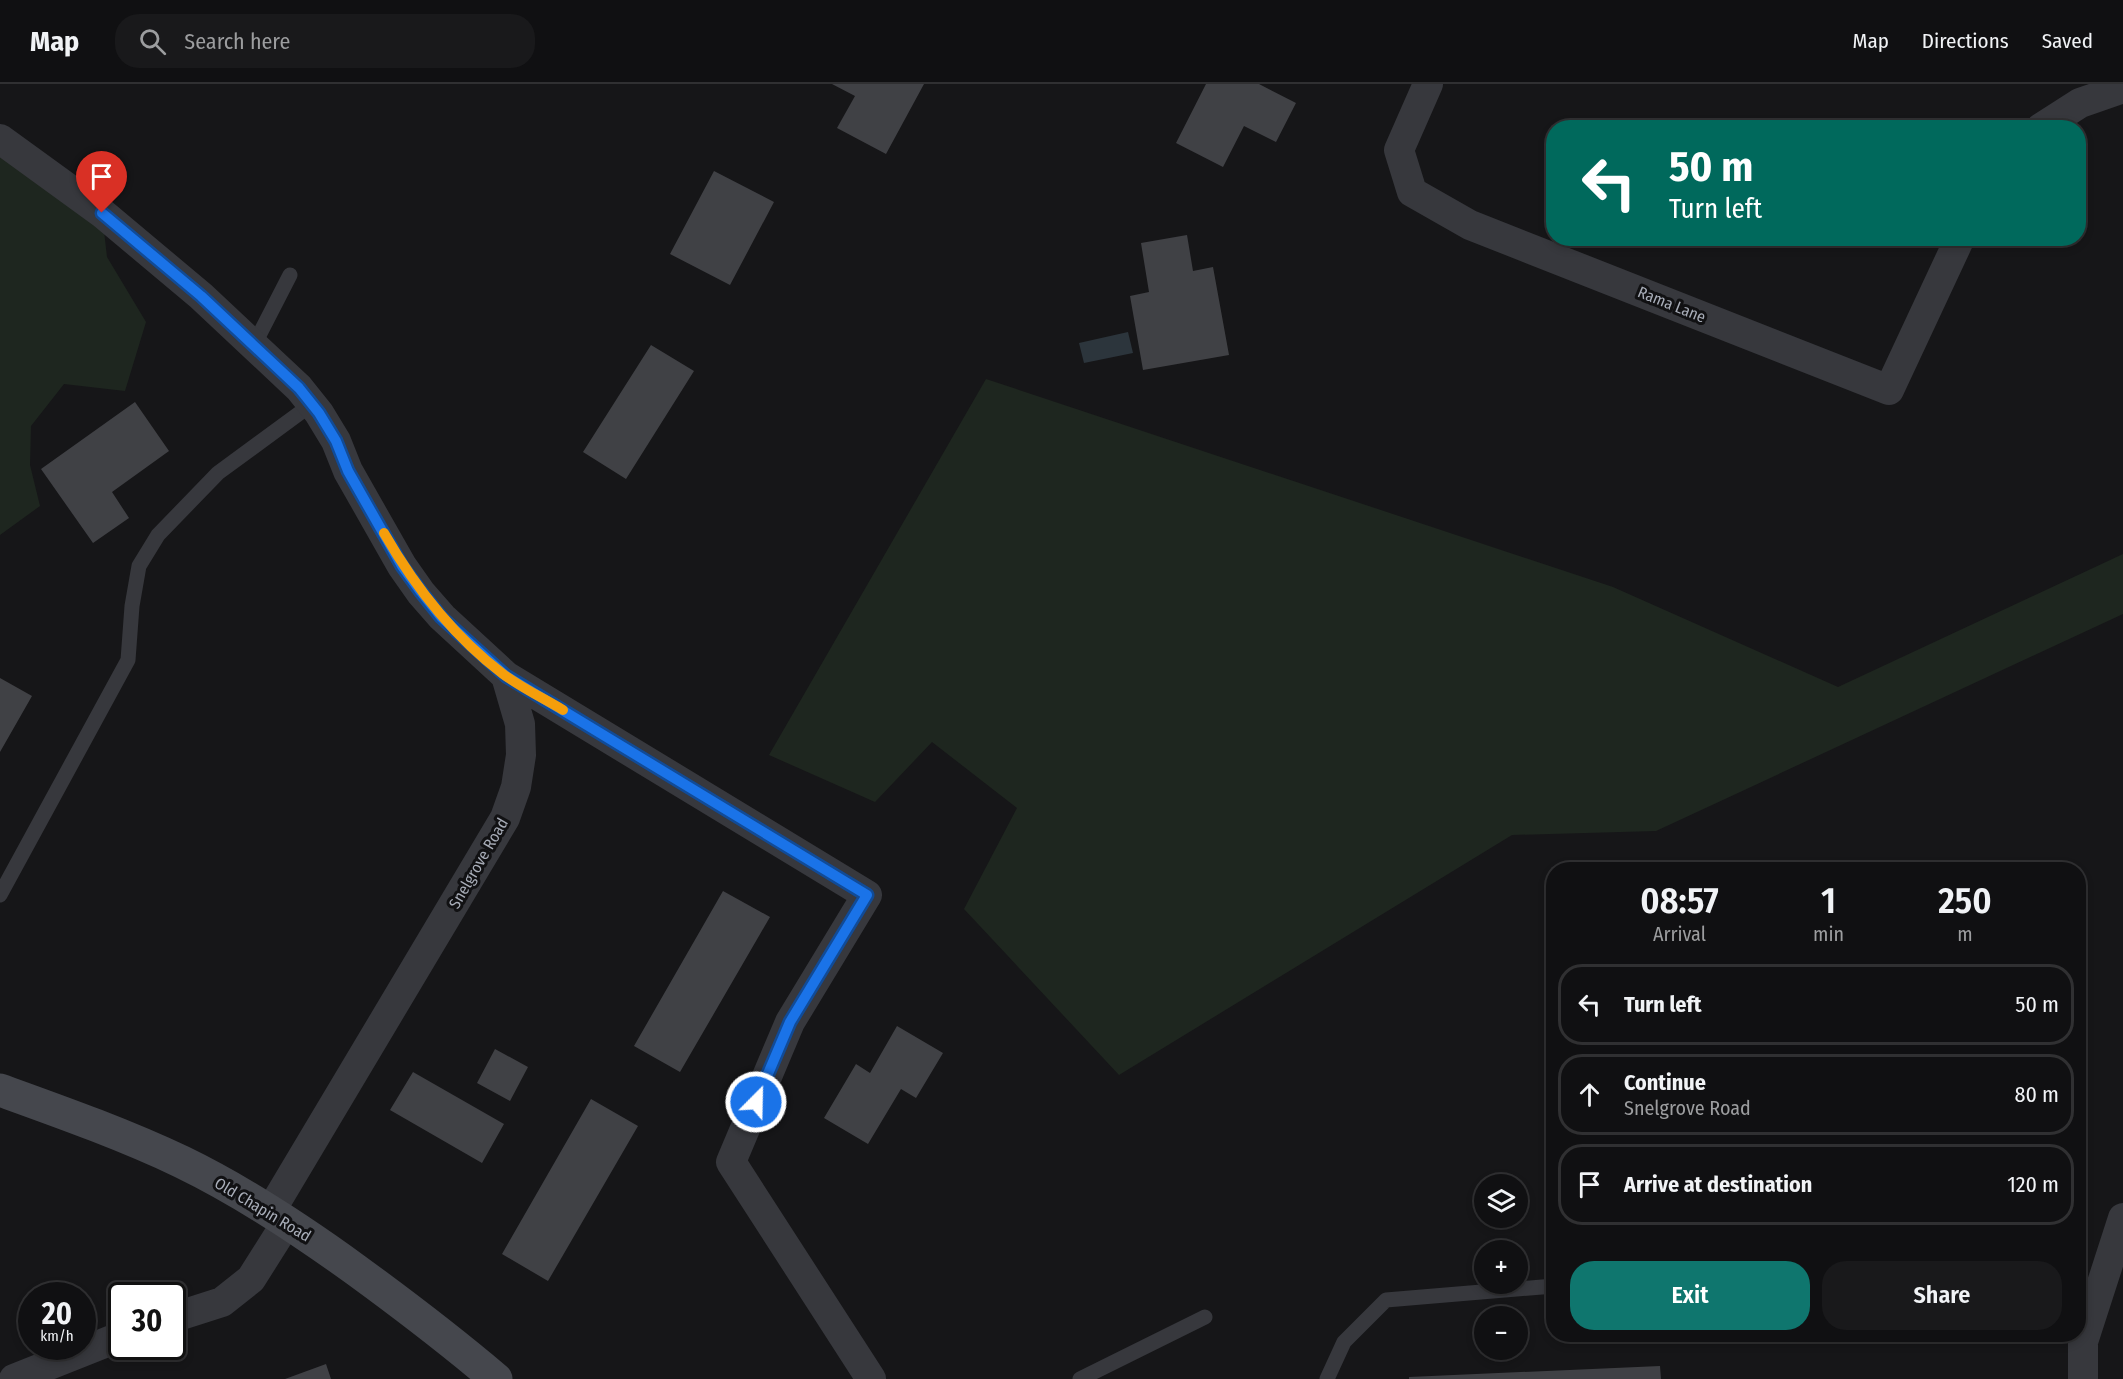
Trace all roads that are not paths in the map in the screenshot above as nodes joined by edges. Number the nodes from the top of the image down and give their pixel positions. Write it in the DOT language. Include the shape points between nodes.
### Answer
graph roads {
  1 [pos="1428,84"];
  2 [pos="2123,88"];
  3 [pos="2053,120"];
  4 [pos="0,139"];
  5 [pos="1956,246"];
  6 [pos="290,275"];
  7 [pos="254,345"];
  8 [pos="312,404"];
  9 [pos="506,676"];
  10 [pos="0,895"];
  11 [pos="0,1090"];
  12 [pos="278,1217"];
  13 [pos="2123,1218"];
  14 [pos="1546,1287"];
  15 [pos="186,1314"];
  16 [pos="1205,1317"];
  17 [pos="2086,1333"];
  18 [pos="108,1342"];
  19 [pos="2083,1342"];
  20 [pos="14,1379"];
  21 [pos="496,1379"];
  22 [pos="871,1379"];
  23 [pos="1080,1379"];
  24 [pos="1327,1379"];
  25 [pos="2083,1379"];
  1 -- 5 [label="street, Rama Lane" via="1399,150 1412,192 1470,225 1889,390"];
  2 -- 3 [label="street" via="2080,103"];
  4 -- 7 [label="street" via="102,213"];
  6 -- 7 [label="lane"];
  7 -- 8 [label="street"];
  8 -- 9 [label="street" via="336,441 348,471 402,566 441,617"];
  8 -- 10 [label="lane" via="218,473 158,535 139,566 128,660"];
  9 -- 12 [label="street, Snelgrove Road" via="520,724 520,755 516,787 505,818"];
  9 -- 22 [label="street" via="867,895 790,1022 731,1162"];
  11 -- 12 [label="street, Old Chapin Road" via="95,1124 182,1162"];
  12 -- 15 [label="street, Snelgrove Road" via="250,1279 222,1302"];
  12 -- 21 [label="street, Old Chapin Road" via="436,1329"];
  13 -- 17 [label="street"];
  14 -- 24 [label="lane" via="1386,1300 1344,1342"];
  16 -- 23 [label="lane"];
  18 -- 20 [label="street"];
  19 -- 25 [label="street"];
}
